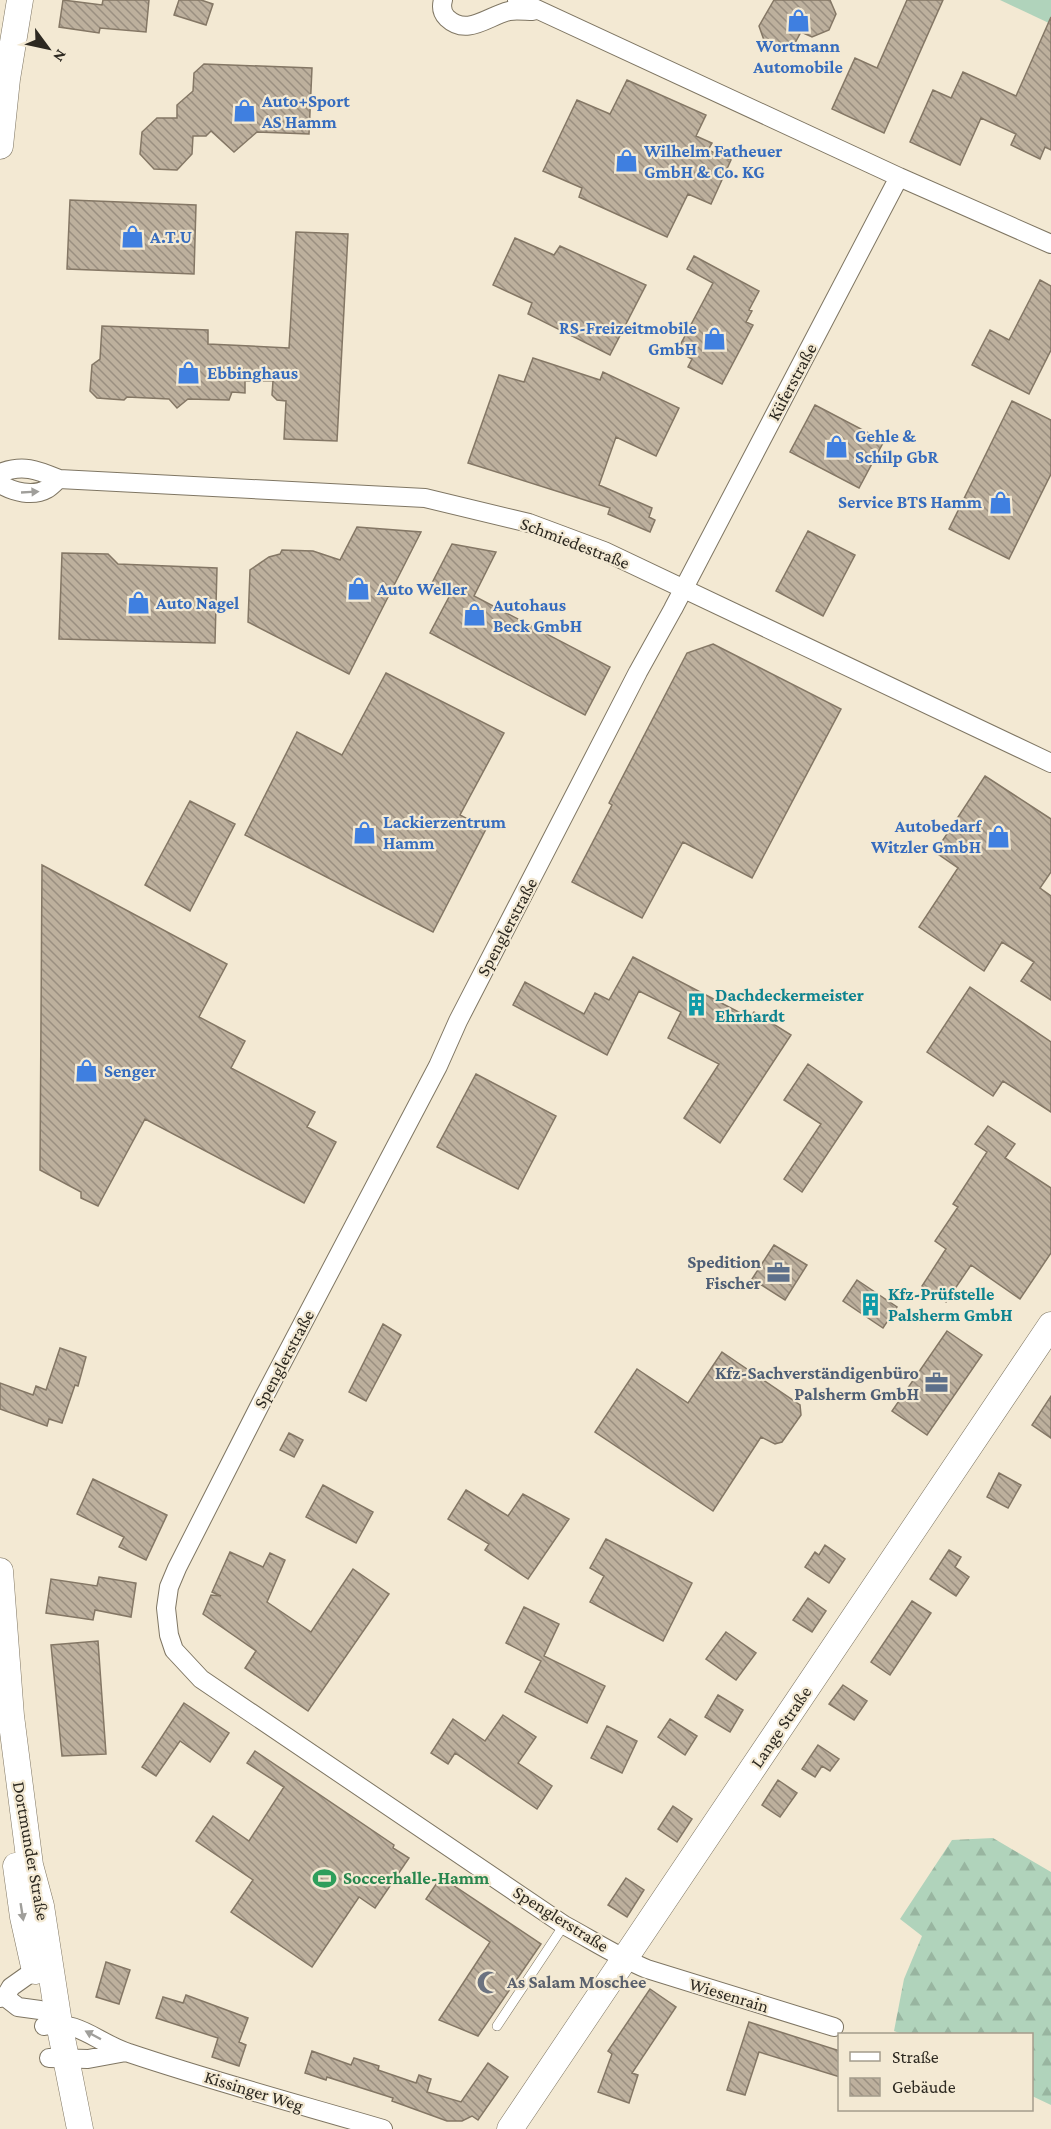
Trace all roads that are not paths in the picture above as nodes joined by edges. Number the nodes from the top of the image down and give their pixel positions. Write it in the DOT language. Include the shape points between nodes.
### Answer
graph roads {
  1 [pos="20,0"];
  2 [pos="443,0"];
  3 [pos="517,0"];
  4 [pos="541,11"];
  5 [pos="0,146"];
  6 [pos="899,177"];
  7 [pos="1051,244"];
  8 [pos="0,473"];
  9 [pos="59,479"];
  10 [pos="0,484"];
  11 [pos="684,588"];
  12 [pos="1051,763"];
  13 [pos="1051,1325"];
  14 [pos="0,1571"];
  15 [pos="0,1750"];
  16 [pos="564,1925"];
  17 [pos="625,1960"];
  18 [pos="35,1970"];
  19 [pos="2,1997"];
  20 [pos="48,2020"];
  21 [pos="496,2026"];
  22 [pos="834,2027"];
  23 [pos="126,2052"];
  24 [pos="57,2058"];
  25 [pos="63,2129"];
  26 [pos="80,2129"];
  27 [pos="383,2129"];
  28 [pos="510,2129"];
  1 -- 5 [label="main road"];
  2 -- 4 [label="street" via="444,15 468,27 510,11"];
  3 -- 4 [label="street"];
  4 -- 6 [label="street"];
  6 -- 7 [label="street"];
  6 -- 11 [label="street, Küferstraße"];
  8 -- 9 [label="street, Schmiedestraße" via="34,469"];
  10 -- 9 [label="street, one-way" via="12,492 32,493 47,490"];
  9 -- 11 [label="street, Schmiedestraße" via="425,498 529,523 604,551"];
  11 -- 12 [label="street, Schmiedestraße"];
  11 -- 16 [label="street, Spenglerstraße" via="219,1484 177,1568 165,1608 174,1650 201,1679"];
  13 -- 17 [label="main road, Lange Straße"];
  14 -- 20 [label="main road, Dortmunder Straße" via="10,1716 30,1865 41,1906"];
  15 -- 18 [label="main road, Dortmunder Straße, one-way" via="23,1917"];
  16 -- 17 [label="street, Spenglerstraße"];
  16 -- 21 [label="lane"];
  17 -- 22 [label="street, Wiesenrain"];
  17 -- 28 [label="main road, Lange Straße"];
  18 -- 19 [label="street, Kissinger Weg"];
  18 -- 20 [label="main road, Dortmunder Straße"];
  19 -- 20 [label="street, Kissinger Weg"];
  23 -- 20 [label="street, Kissinger Weg, one-way" via="83,2030"];
  20 -- 24 [label="main road, Dortmunder Straße"];
  23 -- 24 [label="street, Kissinger Weg" via="88,2059"];
  23 -- 27 [label="street, Kissinger Weg"];
  24 -- 25 [label="main road, Dortmunder Straße"];
  24 -- 26 [label="main road, Dortmunder Straße"];
}
